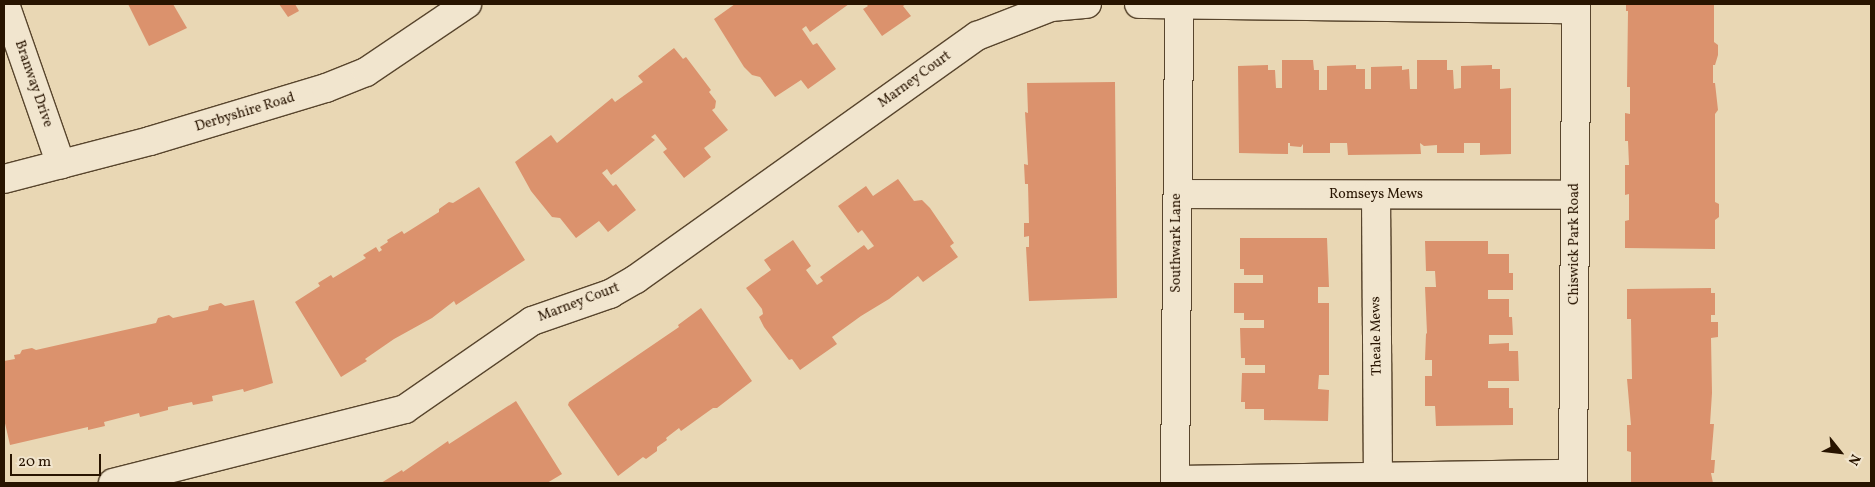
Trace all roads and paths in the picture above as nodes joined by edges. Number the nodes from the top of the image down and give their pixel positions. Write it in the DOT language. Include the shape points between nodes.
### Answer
graph roads {
  1 [pos="5,4"];
  2 [pos="467,4"];
  3 [pos="1088,4"];
  4 [pos="1139,4"];
  5 [pos="1179,4"];
  6 [pos="1576,7"];
  7 [pos="61,164"];
  8 [pos="4,179"];
  9 [pos="1178,194"];
  10 [pos="1376,195"];
  11 [pos="1575,195"];
  12 [pos="1378,477"];
  13 [pos="1573,479"];
  14 [pos="1176,482"];
  15 [pos="113,483"];
  1 -- 7 [label="street, Branway Drive"];
  2 -- 7 [label="street, Derbyshire Road" via="366,72 326,88 150,142"];
  3 -- 15 [label="street, Marney Court" via="1051,7 977,36 636,279 610,294 532,321 405,409"];
  4 -- 5 [label="street"];
  5 -- 6 [label="street"];
  5 -- 9 [label="street, Southwark Lane"];
  6 -- 11 [label="street, Chiswick Park Road"];
  7 -- 8 [label="street, Derbyshire Road"];
  9 -- 10 [label="street, Romseys Mews"];
  9 -- 14 [label="street, Southwark Lane"];
  10 -- 11 [label="street, Romseys Mews"];
  10 -- 12 [label="street, Theale Mews"];
  11 -- 13 [label="street, Chiswick Park Road"];
  12 -- 13 [label="street"];
  12 -- 14 [label="street"];
}
